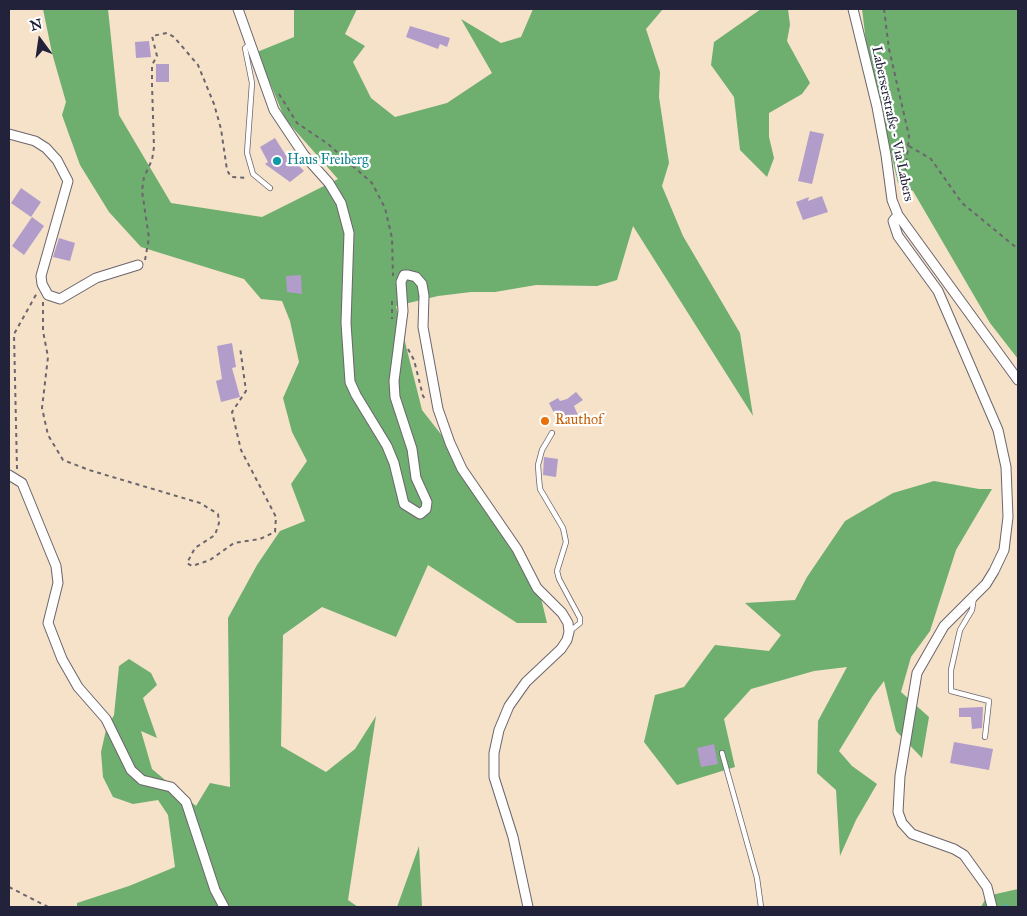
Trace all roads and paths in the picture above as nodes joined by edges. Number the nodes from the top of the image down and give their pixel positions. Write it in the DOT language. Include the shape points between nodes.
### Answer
graph roads {
  1 [pos="238,9"];
  2 [pos="853,9"];
  3 [pos="884,9"];
  4 [pos="251,43"];
  5 [pos="277,90"];
  6 [pos="9,134"];
  7 [pos="909,146"];
  8 [pos="253,174"];
  9 [pos="270,188"];
  10 [pos="898,215"];
  11 [pos="1018,249"];
  12 [pos="138,265"];
  13 [pos="393,278"];
  14 [pos="42,284"];
  15 [pos="392,300"];
  16 [pos="401,335"];
  17 [pos="240,347"];
  18 [pos="1018,380"];
  19 [pos="438,410"];
  20 [pos="552,433"];
  21 [pos="9,475"];
  22 [pos="18,481"];
  23 [pos="974,595"];
  24 [pos="569,632"];
  25 [pos="985,738"];
  26 [pos="722,753"];
  27 [pos="9,887"];
  28 [pos="48,907"];
  29 [pos="224,907"];
  30 [pos="528,907"];
  31 [pos="761,907"];
  32 [pos="992,907"];
  1 -- 4 [label="street"];
  2 -- 10 [label="street, Laberserstraße - Via Labers" via="877,108 892,200"];
  3 -- 7 [label="path"];
  4 -- 8 [label="lane" via="245,54 252,83 247,153"];
  4 -- 16 [label="street" via="274,110 341,203 349,233 346,323 350,382 387,446 404,504 420,514 426,509 427,502 416,478 412,450 395,397 394,381"];
  5 -- 13 [label="path" via="297,123 328,144 372,183 386,208 392,238"];
  6 -- 14 [label="street" via="36,141 46,148 57,160 68,182 41,276"];
  7 -- 10 [label="path" via="906,205"];
  7 -- 11 [label="path" via="931,159 962,202"];
  8 -- 9 [label="lane"];
  8 -- 12 [label="path" via="247,178 231,177 227,170 221,129 198,65 174,37 167,33 152,36 157,56 152,65 154,147 142,192 149,238 147,259"];
  10 -- 18 [label="street"];
  10 -- 23 [label="street" via="893,221 898,236 938,291 1001,438 1008,500 1006,540 994,571"];
  12 -- 14 [label="street" via="96,278 60,299 48,295"];
  14 -- 17 [label="path" via="43,332 48,357 42,408 48,435 63,460 200,503 218,514 220,523 215,535 194,548 187,563 192,566 210,560 234,543 260,539 275,532 276,517 241,450 232,412 246,391"];
  14 -- 22 [label="path" via="14,334"];
  15 -- 16 [label="path" via="392,316 396,331"];
  16 -- 19 [label="path" via="414,360 423,396"];
  16 -- 19 [label="street" via="401,282 408,275 416,277 422,284 423,327"];
  19 -- 24 [label="street" via="462,469 517,549 537,588 562,613"];
  20 -- 24 [label="lane" via="542,450 539,479 540,489 564,528 566,542 557,571 580,618 580,623"];
  21 -- 22 [label="street"];
  22 -- 29 [label="street" via="22,483 56,566 58,583 48,623 62,659 78,688 106,719 130,770 142,780 171,787 186,802 215,890"];
  23 -- 25 [label="lane" via="972,610 960,630 951,670 951,691 989,701"];
  23 -- 32 [label="street" via="944,626 916,673 898,807 902,823 912,834 964,855 988,887"];
  24 -- 30 [label="street" via="561,649 526,682 509,706 494,754 494,777"];
  26 -- 31 [label="lane" via="757,878"];
  27 -- 28 [label="path"];
}
